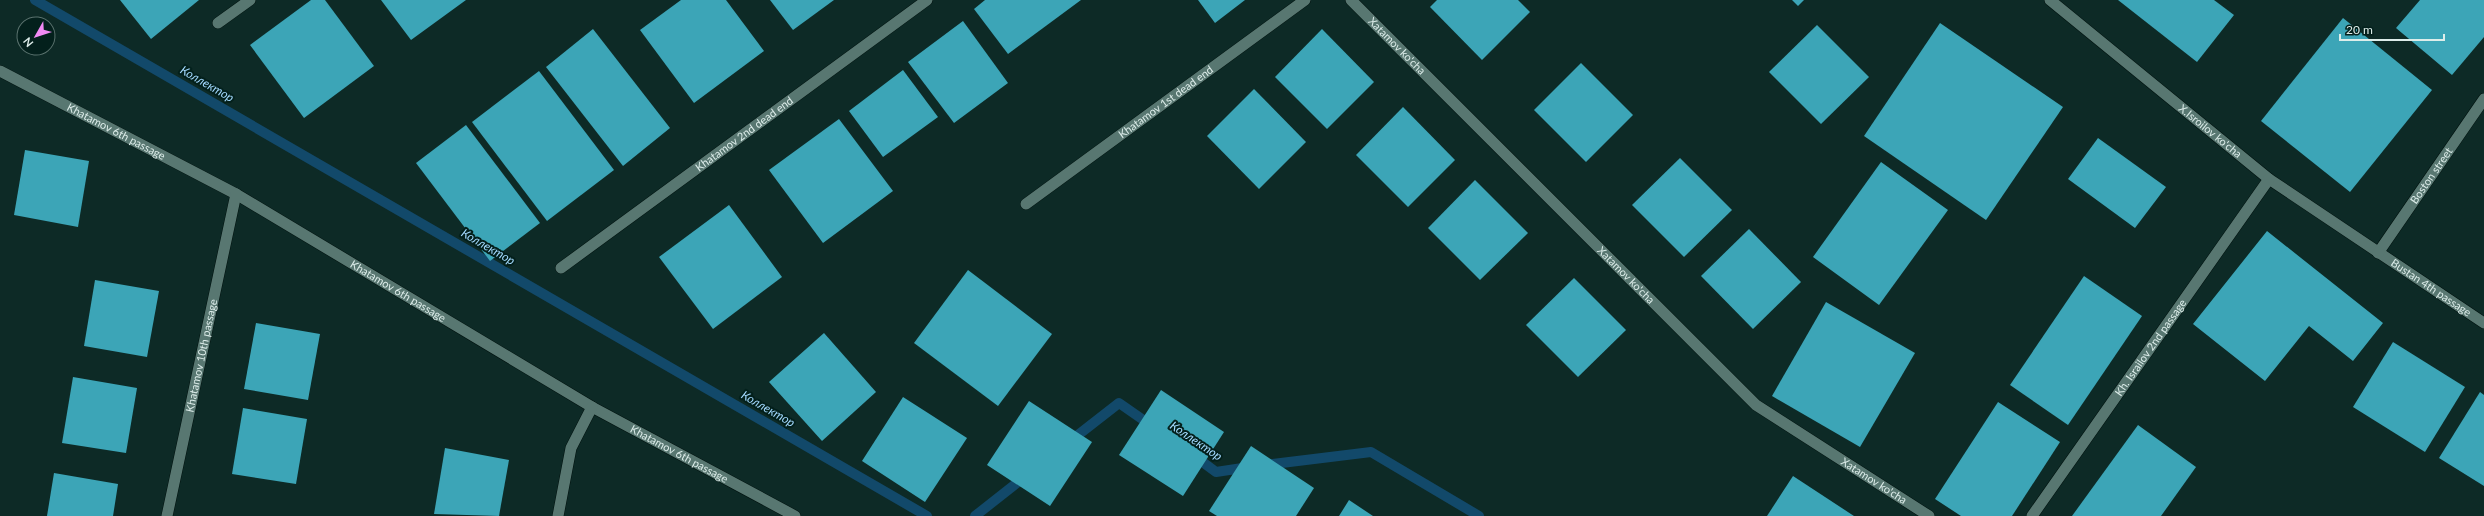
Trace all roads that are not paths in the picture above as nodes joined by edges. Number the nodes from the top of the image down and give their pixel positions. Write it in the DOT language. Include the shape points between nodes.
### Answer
graph roads {
  1 [pos="250,0"];
  2 [pos="927,0"];
  3 [pos="1305,0"];
  4 [pos="1351,0"];
  5 [pos="2050,0"];
  6 [pos="218,23"];
  7 [pos="0,71"];
  8 [pos="2484,99"];
  9 [pos="2269,179"];
  10 [pos="236,194"];
  11 [pos="1026,204"];
  12 [pos="2378,253"];
  13 [pos="561,268"];
  14 [pos="2484,323"];
  15 [pos="592,406"];
  16 [pos="166,516"];
  17 [pos="558,516"];
  18 [pos="795,516"];
  19 [pos="1929,516"];
  20 [pos="2032,516"];
  1 -- 6 [label="street"];
  2 -- 13 [label="street, Khatamov 2nd dead end"];
  3 -- 11 [label="street, Khatamov 1st dead end"];
  4 -- 19 [label="street, Xatamov ko'cha" via="1756,405"];
  5 -- 9 [label="street, X.Isroilov ko'cha"];
  7 -- 10 [label="street, Khatamov 6th passage"];
  8 -- 12 [label="street, Boston street"];
  9 -- 12 [label="street, X.Isroilov ko'cha"];
  9 -- 20 [label="street, Kh. Israilov 2nd passage"];
  10 -- 15 [label="street, Khatamov 6th passage"];
  10 -- 16 [label="street, Khatamov 10th passage"];
  12 -- 14 [label="street, Bustan 4th passage"];
  15 -- 17 [label="street" via="571,448"];
  15 -- 18 [label="street, Khatamov 6th passage"];
}
